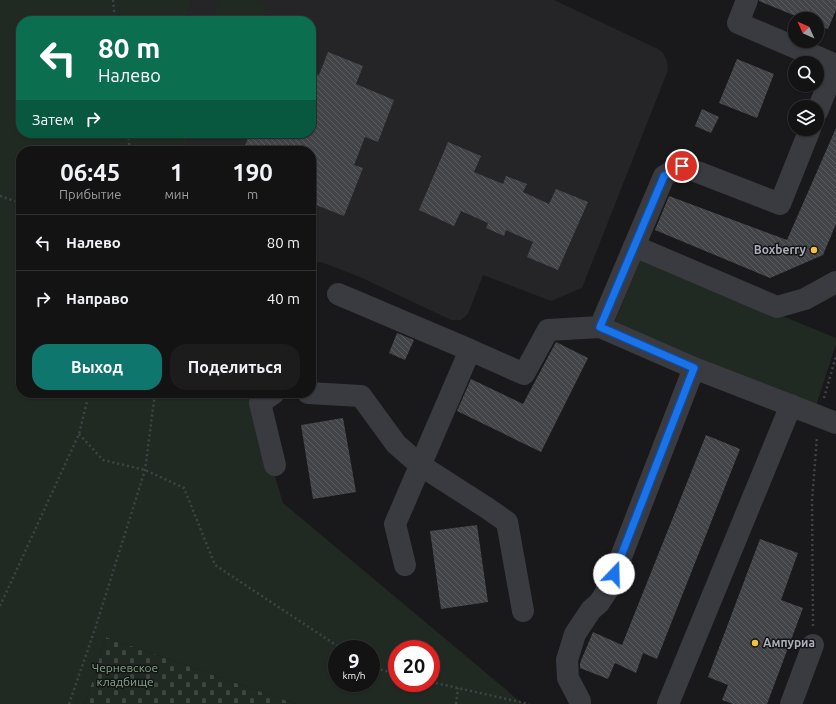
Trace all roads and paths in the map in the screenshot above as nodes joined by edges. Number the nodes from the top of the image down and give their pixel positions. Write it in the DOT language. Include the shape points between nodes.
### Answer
graph roads {
  1 [pos="113,0"];
  2 [pos="747,0"];
  3 [pos="115,16"];
  4 [pos="836,65"];
  5 [pos="822,100"];
  6 [pos="807,136"];
  7 [pos="0,196"];
  8 [pos="16,201"];
  9 [pos="634,246"];
  10 [pos="836,282"];
  11 [pos="338,294"];
  12 [pos="600,327"];
  13 [pos="470,350"];
  14 [pos="836,356"];
  15 [pos="694,368"];
  16 [pos="316,393"];
  17 [pos="88,398"];
  18 [pos="154,398"];
  19 [pos="267,398"];
  20 [pos="791,405"];
  21 [pos="827,419"];
  22 [pos="79,434"];
  23 [pos="275,465"];
  24 [pos="420,465"];
  25 [pos="145,470"];
  26 [pos="405,565"];
  27 [pos="0,606"];
  28 [pos="523,611"];
  29 [pos="328,640"];
  30 [pos="813,645"];
  31 [pos="440,684"];
  32 [pos="458,688"];
  33 [pos="69,704"];
  34 [pos="456,704"];
  35 [pos="529,704"];
  36 [pos="580,704"];
  37 [pos="668,704"];
  38 [pos="791,704"];
  1 -- 3 [label="path"];
  2 -- 4 [label="lane" via="738,23"];
  4 -- 5 [label="lane"];
  6 -- 9 [label="lane" via="780,204 682,166 664,176"];
  7 -- 8 [label="path"];
  9 -- 10 [label="lane" via="777,308 805,299"];
  9 -- 12 [label="lane"];
  11 -- 13 [label="lane"];
  12 -- 13 [label="lane" via="548,330 524,374"];
  12 -- 15 [label="lane"];
  13 -- 24 [label="lane"];
  14 -- 21 [label="path"];
  15 -- 20 [label="lane"];
  15 -- 36 [label="lane" via="609,588 574,634 568,660 568,678"];
  16 -- 24 [label="lane" via="361,396 396,444"];
  17 -- 22 [label="path"];
  18 -- 25 [label="path"];
  19 -- 23 [label="lane" via="260,403"];
  20 -- 21 [label="lane"];
  20 -- 37 [label="lane"];
  21 -- 30 [label="path" via="812,501"];
  22 -- 25 [label="path" via="103,460"];
  22 -- 27 [label="path"];
  24 -- 26 [label="lane" via="395,524"];
  24 -- 28 [label="lane" via="507,522"];
  25 -- 29 [label="path" via="184,488 215,565"];
  25 -- 33 [label="path"];
  30 -- 38 [label="lane"];
  31 -- 32 [label="path"];
  32 -- 34 [label="path"];
  32 -- 35 [label="path"];
}
